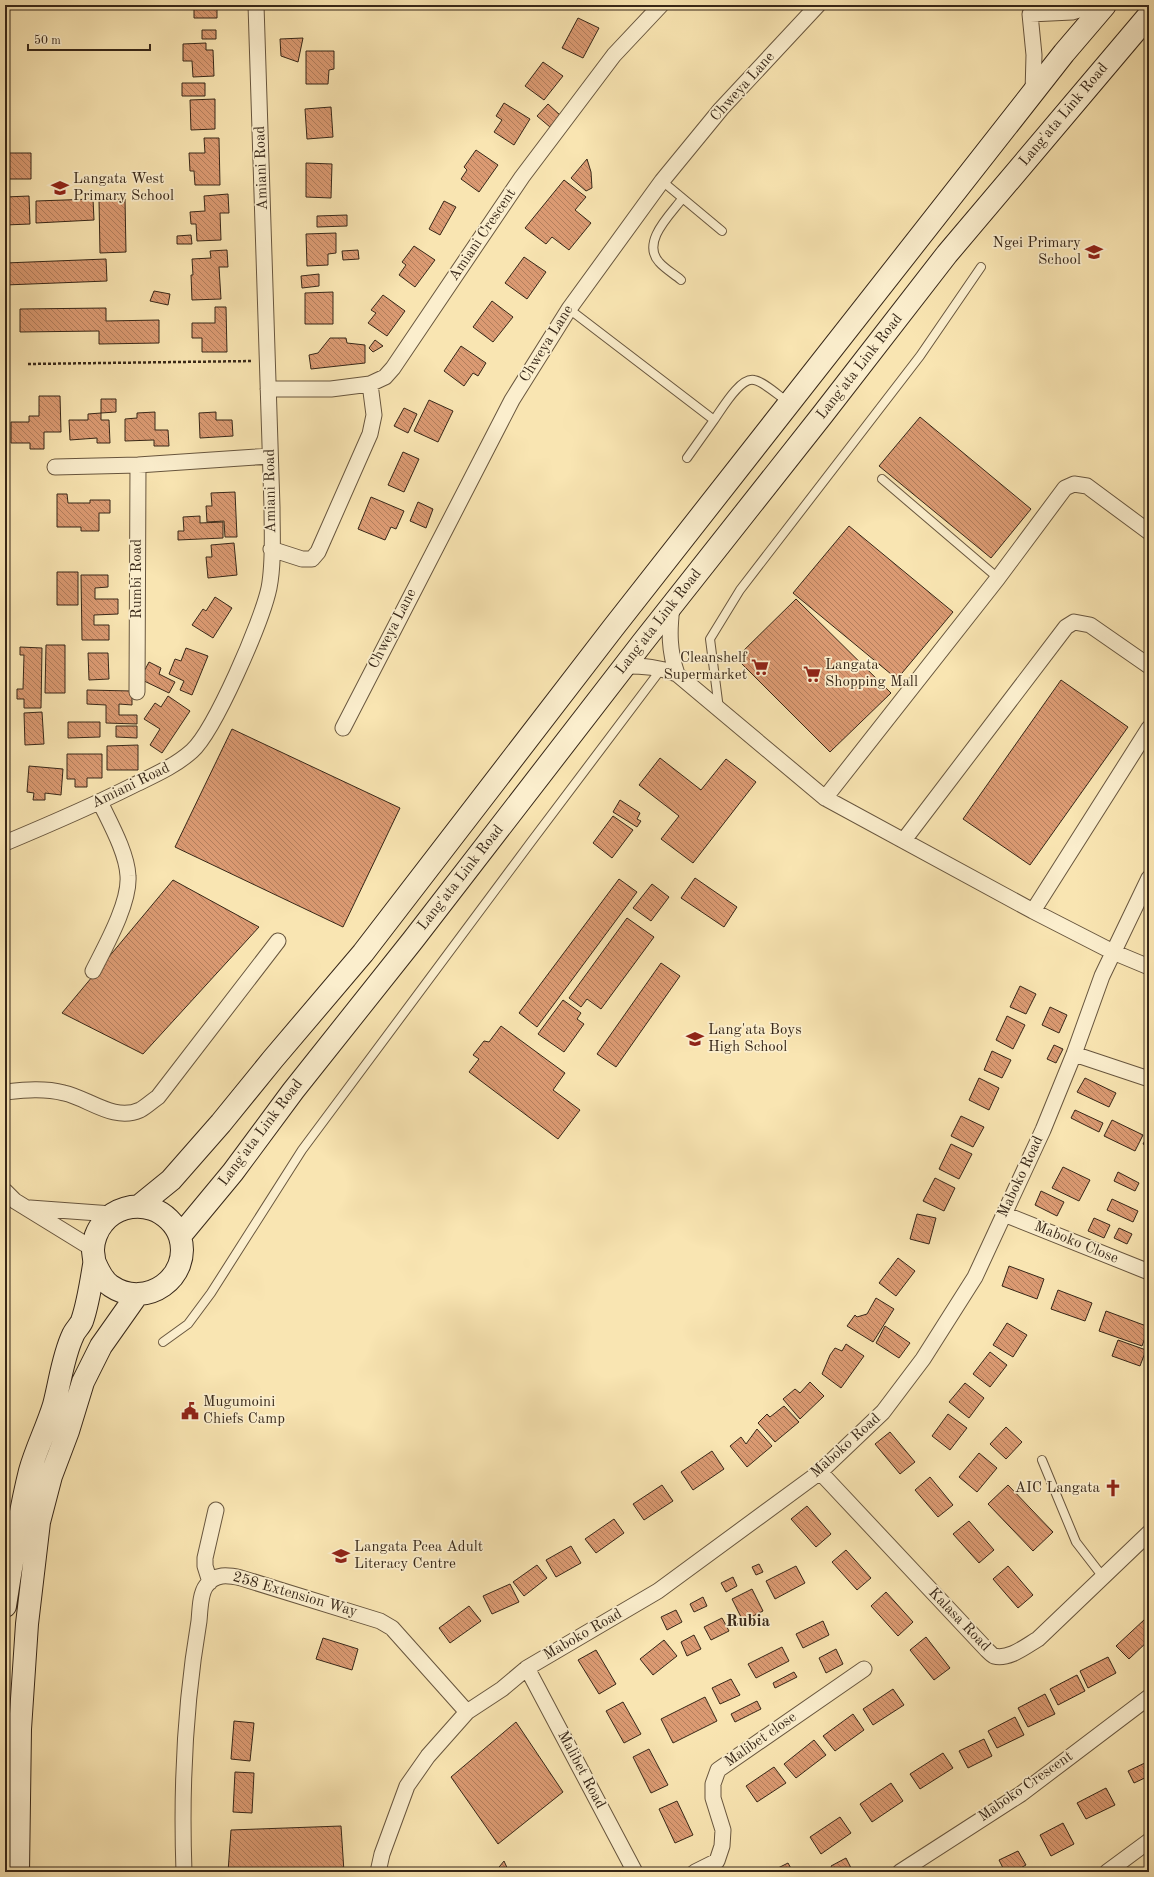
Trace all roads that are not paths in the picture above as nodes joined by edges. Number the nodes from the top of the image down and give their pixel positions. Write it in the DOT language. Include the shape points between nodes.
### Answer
graph roads {
  1 [pos="256,5"];
  2 [pos="661,5"];
  3 [pos="818,5"];
  4 [pos="1096,5"];
  5 [pos="1105,5"];
  6 [pos="1026,10"];
  7 [pos="1149,15"];
  8 [pos="1033,93"];
  9 [pos="662,181"];
  10 [pos="682,198"];
  11 [pos="722,231"];
  12 [pos="981,267"];
  13 [pos="681,280"];
  14 [pos="569,308"];
  15 [pos="370,384"];
  16 [pos="268,389"];
  17 [pos="789,403"];
  18 [pos="714,420"];
  19 [pos="270,456"];
  20 [pos="687,458"];
  21 [pos="138,465"];
  22 [pos="55,467"];
  23 [pos="882,479"];
  24 [pos="1149,532"];
  25 [pos="271,549"];
  26 [pos="998,578"];
  27 [pos="672,605"];
  28 [pos="624,666"];
  29 [pos="1149,666"];
  30 [pos="662,668"];
  31 [pos="677,674"];
  32 [pos="137,692"];
  33 [pos="719,709"];
  34 [pos="343,728"];
  35 [pos="1149,728"];
  36 [pos="825,798"];
  37 [pos="100,802"];
  38 [pos="904,840"];
  39 [pos="5,843"];
  40 [pos="1149,878"];
  41 [pos="1033,911"];
  42 [pos="278,941"];
  43 [pos="1113,952"];
  44 [pos="1149,967"];
  45 [pos="93,971"];
  46 [pos="1074,1054"];
  47 [pos="1149,1079"];
  48 [pos="5,1092"];
  49 [pos="6,1197"];
  50 [pos="139,1206"];
  51 [pos="27,1208"];
  52 [pos="112,1214"];
  53 [pos="1004,1214"];
  54 [pos="180,1236"];
  55 [pos="94,1256"];
  56 [pos="1149,1272"];
  57 [pos="137,1295"];
  58 [pos="163,1342"];
  59 [pos="1042,1460"];
  60 [pos="820,1472"];
  61 [pos="216,1510"];
  62 [pos="1149,1533"];
  63 [pos="1103,1577"];
  64 [pos="210,1582"];
  65 [pos="5,1606"];
  66 [pos="527,1668"];
  67 [pos="864,1669"];
  68 [pos="1149,1697"];
  69 [pos="467,1712"];
  70 [pos="1149,1841"];
  71 [pos="18,1872"];
  72 [pos="184,1872"];
  73 [pos="378,1872"];
  74 [pos="635,1872"];
  75 [pos="694,1872"];
  76 [pos="900,1872"];
  77 [pos="1106,1872"];
  1 -- 16 [label="street, Amiani Road"];
  2 -- 15 [label="street, Amiani Crescent" via="614,55 522,177 393,368 384,377"];
  3 -- 9 [label="street, Chweya Lane" via="721,109"];
  4 -- 6 [label="street" via="1072,12"];
  5 -- 8 [label="main road, Lang'ata Link Road"];
  6 -- 8 [label="street" via="1034,54"];
  7 -- 27 [label="main road, Lang'ata Link Road" via="947,254"];
  8 -- 17 [label="main road, Lang'ata Link Road"];
  9 -- 10 [label="lane"];
  9 -- 14 [label="street, Chweya Lane"];
  10 -- 11 [label="lane"];
  10 -- 13 [label="lane" via="653,240 653,250 659,262"];
  12 -- 33 [label="lane" via="920,356 740,590 710,639"];
  14 -- 18 [label="lane"];
  14 -- 34 [label="street, Chweya Lane" via="512,400"];
  15 -- 16 [label="street, Amiani Crescent" via="331,389"];
  15 -- 25 [label="street" via="374,415 370,434 318,552 312,559 302,559"];
  16 -- 19 [label="street, Amiani Road"];
  17 -- 18 [label="lane" via="756,380 748,380 741,384"];
  17 -- 50 [label="main road, Lang'ata Link Road" via="363,953 176,1174"];
  18 -- 20 [label="lane"];
  19 -- 21 [label="street"];
  19 -- 25 [label="street, Amiani Road"];
  21 -- 22 [label="street"];
  21 -- 32 [label="street, Rumbi Road"];
  23 -- 26 [label="lane"];
  24 -- 26 [label="street" via="1087,486 1069,485"];
  25 -- 37 [label="street, Amiani Road" via="268,589 258,621 205,736 176,764"];
  26 -- 36 [label="street"];
  27 -- 28 [label="main road, Lang'ata Link Road"];
  27 -- 31 [label="street" via="669,638 672,661"];
  28 -- 30 [label="street"];
  28 -- 54 [label="main road, Lang'ata Link Road"];
  29 -- 38 [label="street" via="1090,625 1074,622 1066,627"];
  30 -- 31 [label="street"];
  30 -- 58 [label="lane" via="302,1150 202,1306 188,1324"];
  31 -- 33 [label="street"];
  33 -- 36 [label="street"];
  35 -- 41 [label="street"];
  36 -- 38 [label="street"];
  37 -- 39 [label="street, Amiani Road"];
  37 -- 45 [label="street" via="120,842 128,876 125,899"];
  38 -- 41 [label="street"];
  40 -- 43 [label="street, Maboko Road"];
  41 -- 43 [label="street"];
  42 -- 48 [label="street" via="158,1097 141,1110 127,1113 113,1111 65,1093 43,1090"];
  43 -- 44 [label="street"];
  43 -- 46 [label="street, Maboko Road"];
  46 -- 47 [label="street"];
  46 -- 53 [label="street, Maboko Road" via="1043,1130"];
  49 -- 51 [label="street"];
  50 -- 52 [label="main road" via="125,1208"];
  50 -- 54 [label="main road" via="164,1215"];
  51 -- 52 [label="street"];
  51 -- 55 [label="street"];
  52 -- 55 [label="main road" via="102,1224 96,1236"];
  53 -- 56 [label="street, Maboko Close"];
  53 -- 60 [label="street, Maboko Road" via="975,1277 924,1359 883,1412"];
  54 -- 57 [label="main road" via="182,1251 173,1277 164,1286 150,1293"];
  55 -- 57 [label="main road" via="101,1276 110,1286"];
  55 -- 65 [label="main road" via="82,1323 73,1334 54,1406 30,1471"];
  57 -- 71 [label="main road" via="102,1346 83,1382 51,1476 40,1522 27,1624 20,1729"];
  59 -- 63 [label="lane" via="1076,1542"];
  60 -- 63 [label="street, Kalasa Road" via="994,1656 1018,1651 1038,1639"];
  60 -- 66 [label="street, Maboko Road" via="658,1591"];
  61 -- 64 [label="street" via="205,1558"];
  62 -- 63 [label="street, Kalasa Road"];
  64 -- 69 [label="street, 258 Extension Way" via="215,1577 228,1575 380,1621 392,1628"];
  64 -- 72 [label="street, 258 Extension Way" via="205,1586 194,1647 182,1772"];
  66 -- 69 [label="street, Maboko Road" via="502,1689"];
  66 -- 74 [label="street, Malibet Road"];
  67 -- 75 [label="street, Malibet close" via="718,1770 713,1784 713,1798 723,1830 722,1846 717,1861"];
  68 -- 76 [label="street, Maboko Crescent" via="1020,1794"];
  69 -- 73 [label="street, Maboko Road" via="428,1756 407,1786"];
  70 -- 77 [label="street"];
}
